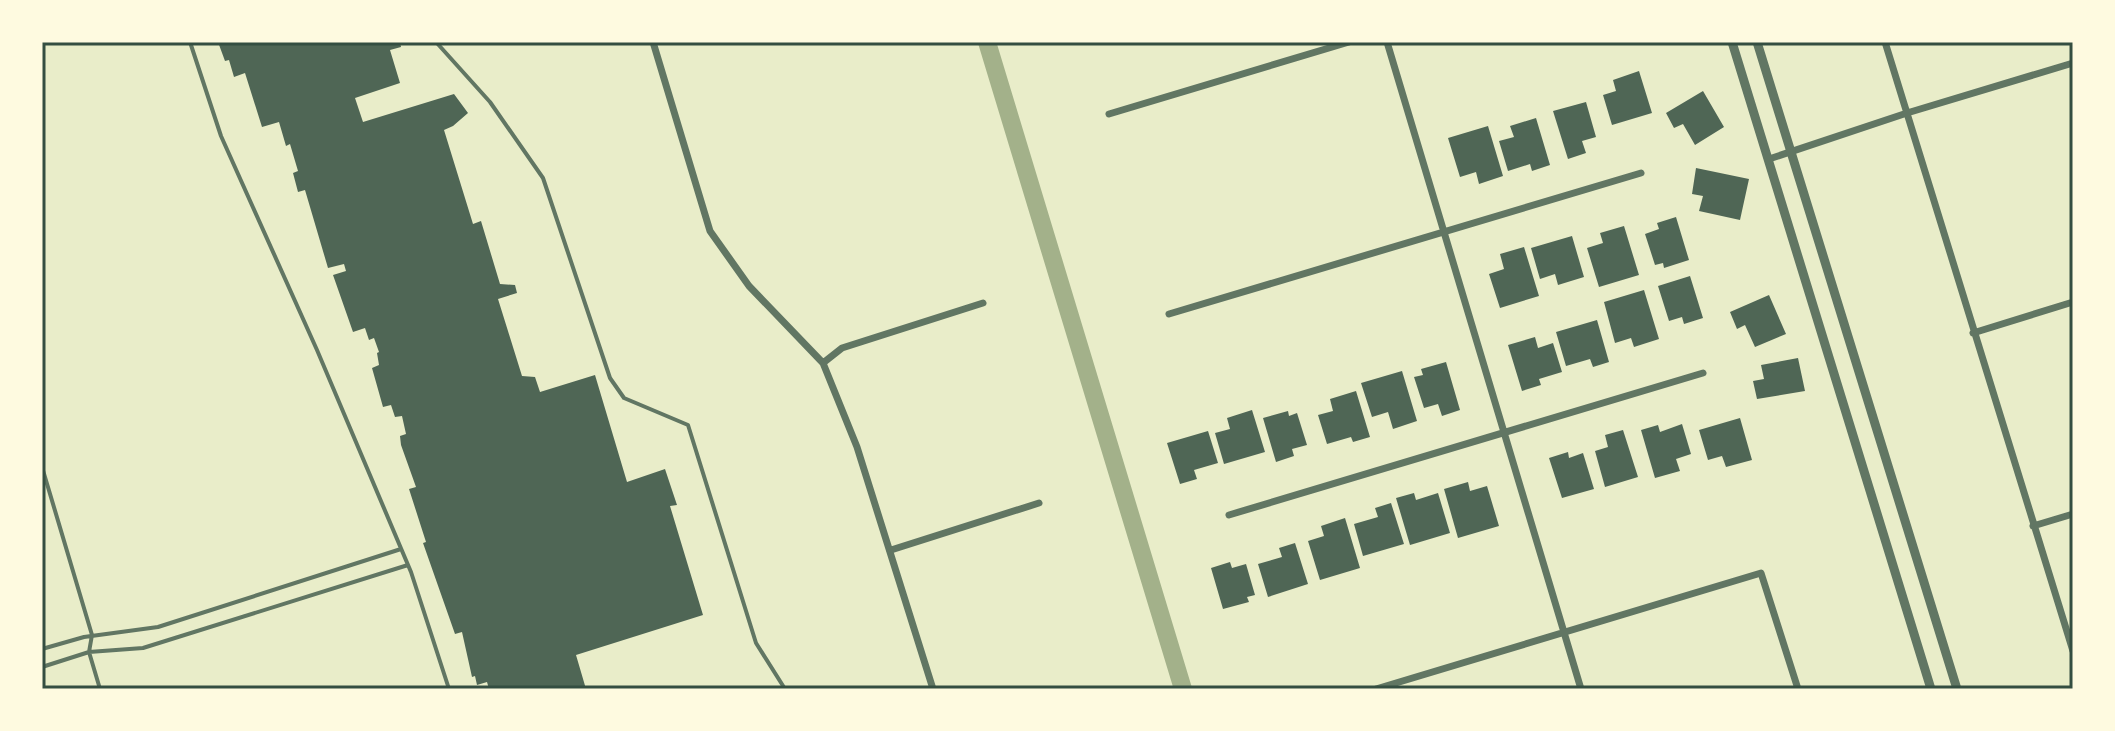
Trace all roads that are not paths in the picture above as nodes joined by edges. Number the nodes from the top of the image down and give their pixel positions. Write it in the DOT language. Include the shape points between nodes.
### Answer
graph roads {
  1 [pos="190,42"];
  2 [pos="436,42"];
  3 [pos="653,42"];
  4 [pos="1349,42"];
  5 [pos="1387,42"];
  6 [pos="1732,42"];
  7 [pos="1757,42"];
  8 [pos="1885,42"];
  9 [pos="2073,63"];
  10 [pos="1907,113"];
  11 [pos="1109,114"];
  12 [pos="1792,151"];
  13 [pos="1769,159"];
  14 [pos="1641,173"];
  15 [pos="1444,232"];
  16 [pos="2073,302"];
  17 [pos="983,303"];
  18 [pos="1169,314"];
  19 [pos="1973,333"];
  20 [pos="823,363"];
  21 [pos="1703,373"];
  22 [pos="1504,432"];
  23 [pos="42,467"];
  24 [pos="50,494"];
  25 [pos="42,496"];
  26 [pos="1039,503"];
  27 [pos="2073,514"];
  28 [pos="1229,515"];
  29 [pos="2033,526"];
  30 [pos="401,549"];
  31 [pos="891,550"];
  32 [pos="408,565"];
  33 [pos="1565,633"];
  34 [pos="92,635"];
  35 [pos="42,649"];
  36 [pos="2073,651"];
  37 [pos="89,652"];
  38 [pos="42,667"];
  39 [pos="100,689"];
  40 [pos="449,689"];
  41 [pos="785,689"];
  42 [pos="933,689"];
  43 [pos="1376,689"];
  44 [pos="1581,689"];
  45 [pos="1798,689"];
  46 [pos="1931,689"];
  47 [pos="1957,689"];
  1 -- 30 [label="lane" via="221,136"];
  2 -- 41 [label="lane" via="490,102 543,178 610,378 624,398 688,425 756,643"];
  3 -- 20 [label="street" via="710,231 749,286"];
  4 -- 11 [label="street"];
  5 -- 15 [label="street"];
  6 -- 13 [label="street"];
  7 -- 12 [label="street"];
  8 -- 10 [label="street"];
  9 -- 10 [label="street"];
  10 -- 12 [label="street"];
  10 -- 19 [label="street"];
  12 -- 13 [label="street"];
  12 -- 47 [label="street"];
  13 -- 46 [label="street"];
  14 -- 15 [label="street"];
  15 -- 18 [label="street"];
  15 -- 22 [label="street"];
  16 -- 19 [label="street"];
  17 -- 20 [label="street" via="842,348"];
  19 -- 29 [label="street"];
  20 -- 31 [label="street"];
  21 -- 22 [label="street"];
  22 -- 28 [label="street"];
  22 -- 33 [label="street"];
  23 -- 24 [label="lane"];
  24 -- 25 [label="lane"];
  24 -- 34 [label="lane"];
  26 -- 31 [label="street"];
  27 -- 29 [label="street"];
  29 -- 36 [label="street"];
  30 -- 32 [label="lane"];
  30 -- 34 [label="lane" via="158,627"];
  31 -- 42 [label="street"];
  32 -- 37 [label="lane" via="143,648"];
  32 -- 40 [label="lane"];
  33 -- 43 [label="street"];
  33 -- 44 [label="street"];
  33 -- 45 [label="street" via="1761,573"];
  34 -- 35 [label="lane"];
  34 -- 37 [label="lane"];
  37 -- 38 [label="lane"];
  37 -- 39 [label="lane"];
}
